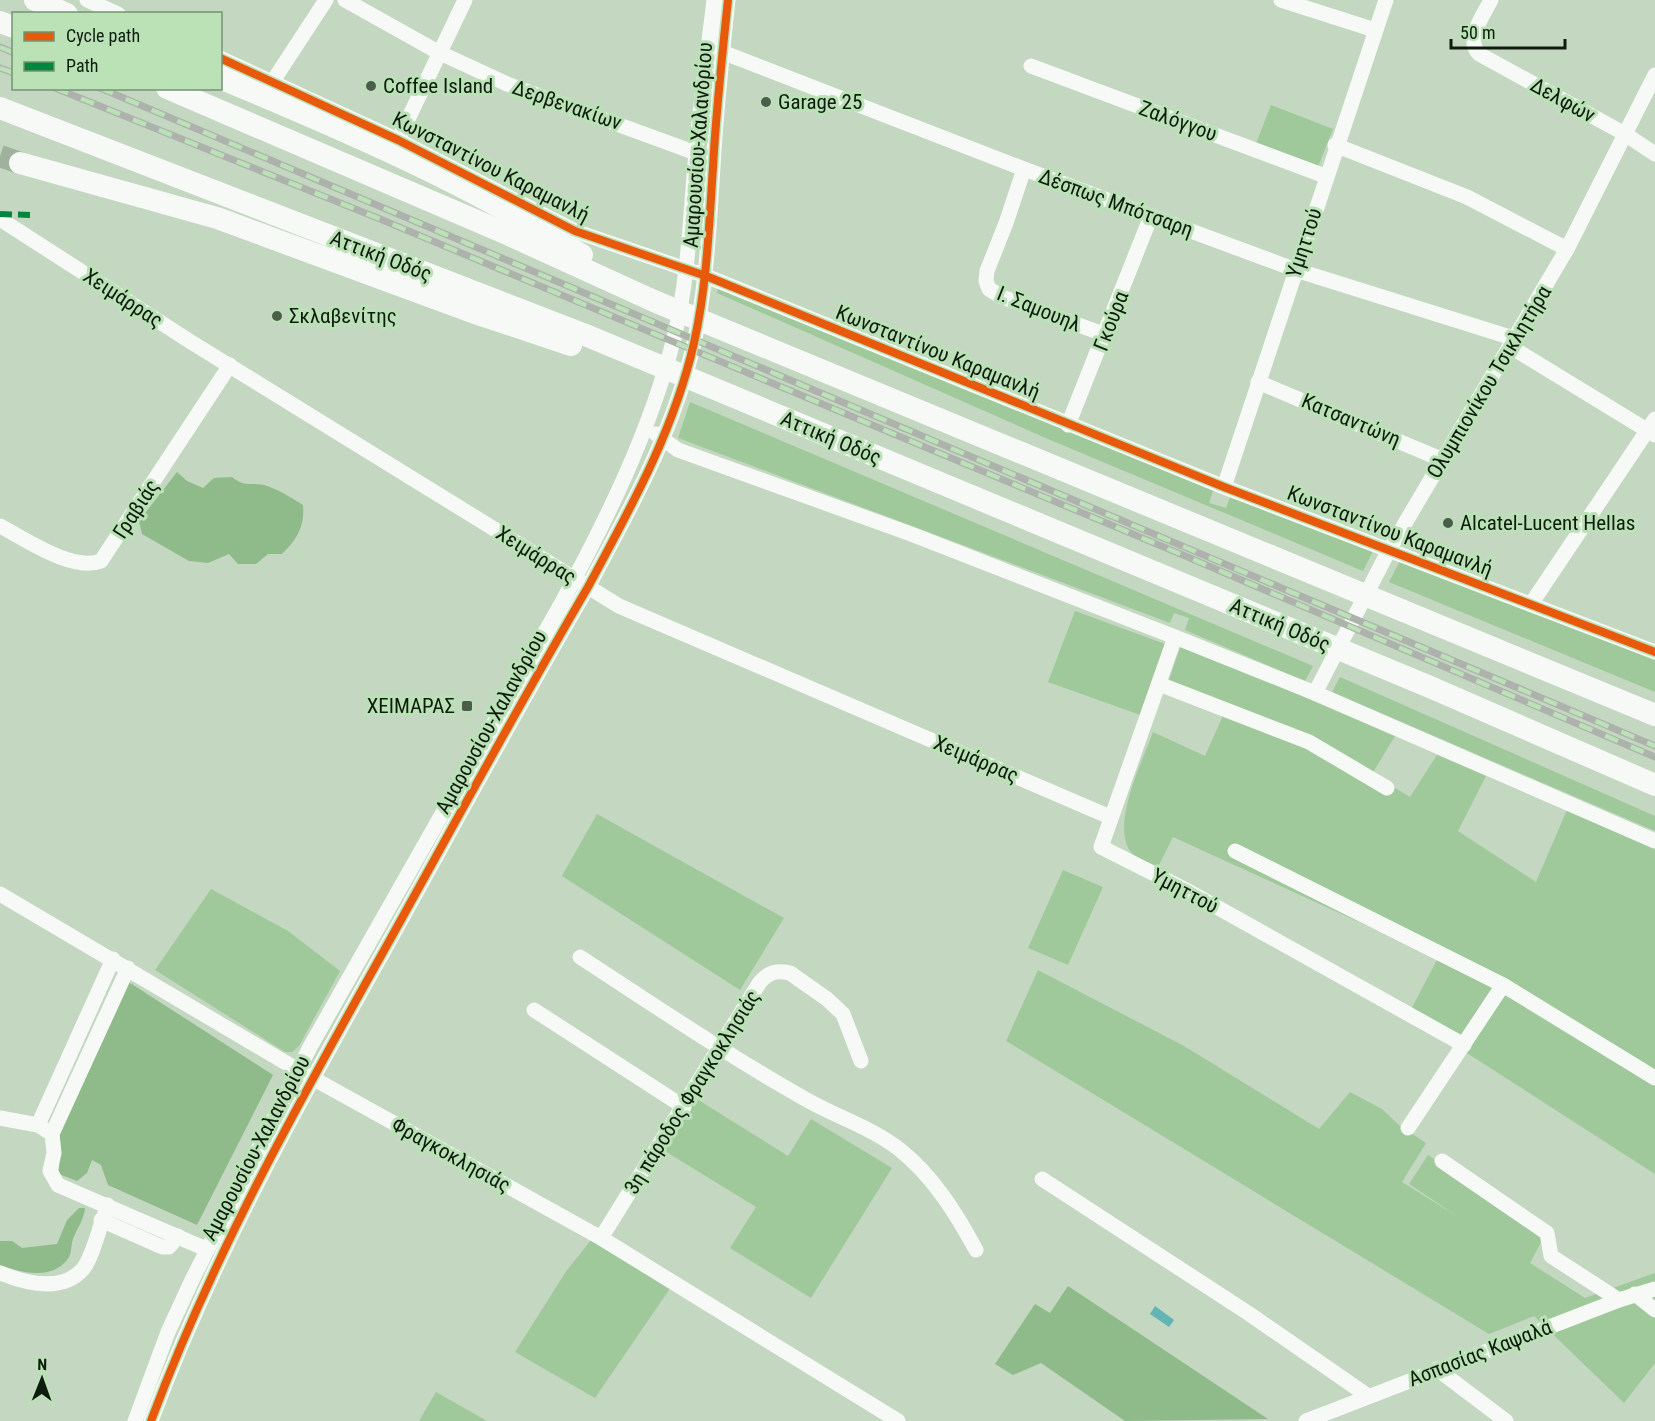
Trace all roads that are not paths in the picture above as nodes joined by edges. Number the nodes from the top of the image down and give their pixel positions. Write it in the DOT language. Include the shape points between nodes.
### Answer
graph roads {
  1 [pos="35,0"];
  2 [pos="87,0"];
  3 [pos="326,0"];
  4 [pos="345,0"];
  5 [pos="465,0"];
  6 [pos="714,0"];
  7 [pos="728,0"];
  8 [pos="1281,0"];
  9 [pos="1386,0"];
  10 [pos="1491,0"];
  11 [pos="62,12"];
  12 [pos="114,12"];
  13 [pos="1375,30"];
  14 [pos="438,52"];
  15 [pos="722,52"];
  16 [pos="222,59"];
  17 [pos="1031,66"];
  18 [pos="1655,75"];
  19 [pos="222,79"];
  20 [pos="273,81"];
  21 [pos="172,90"];
  22 [pos="0,108"];
  23 [pos="1626,134"];
  24 [pos="398,140"];
  25 [pos="1335,145"];
  26 [pos="696,153"];
  27 [pos="1655,154"];
  28 [pos="20,163"];
  29 [pos="1023,169"];
  30 [pos="1325,176"];
  31 [pos="1151,216"];
  32 [pos="0,219"];
  33 [pos="1567,249"];
  34 [pos="1296,270"];
  35 [pos="686,272"];
  36 [pos="706,279"];
  37 [pos="654,301"];
  38 [pos="1106,335"];
  39 [pos="1513,343"];
  40 [pos="230,365"];
  41 [pos="1258,382"];
  42 [pos="699,383"];
  43 [pos="651,414"];
  44 [pos="1068,425"];
  45 [pos="1652,428"];
  46 [pos="663,441"];
  47 [pos="1443,460"];
  48 [pos="1224,487"];
  49 [pos="0,526"];
  50 [pos="1389,551"];
  51 [pos="574,580"];
  52 [pos="588,587"];
  53 [pos="1531,604"];
  54 [pos="1175,636"];
  55 [pos="1655,652"];
  56 [pos="1159,684"];
  57 [pos="1317,690"];
  58 [pos="1655,715"];
  59 [pos="1655,785"];
  60 [pos="1386,788"];
  61 [pos="1110,818"];
  62 [pos="1655,841"];
  63 [pos="1235,851"];
  64 [pos="0,894"];
  65 [pos="580,957"];
  66 [pos="113,958"];
  67 [pos="128,968"];
  68 [pos="1503,985"];
  69 [pos="534,1010"];
  70 [pos="1464,1045"];
  71 [pos="719,1048"];
  72 [pos="861,1060"];
  73 [pos="298,1071"];
  74 [pos="312,1078"];
  75 [pos="1655,1078"];
  76 [pos="684,1107"];
  77 [pos="0,1118"];
  78 [pos="38,1125"];
  79 [pos="1408,1128"];
  80 [pos="52,1134"];
  81 [pos="1442,1161"];
  82 [pos="1042,1179"];
  83 [pos="108,1204"];
  84 [pos="102,1220"];
  85 [pos="178,1236"];
  86 [pos="601,1238"];
  87 [pos="206,1249"];
  88 [pos="975,1250"];
  89 [pos="0,1273"];
  90 [pos="1655,1289"];
  91 [pos="1635,1294"];
  92 [pos="1619,1300"];
  93 [pos="1655,1310"];
  94 [pos="1437,1369"];
  95 [pos="1368,1396"];
  96 [pos="135,1421"];
  97 [pos="151,1421"];
  98 [pos="898,1421"];
  99 [pos="1306,1421"];
  100 [pos="1506,1421"];
  1 -- 11 [label="highway"];
  2 -- 12 [label="street"];
  3 -- 20 [label="street"];
  4 -- 14 [label="street, Δερβενακίων"];
  5 -- 14 [label="street"];
  6 -- 26 [label="street, Αμαρουσίου-Χαλανδρίου"];
  7 -- 15 [label="street, Αμαρουσίου-Χαλανδρίου"];
  8 -- 13 [label="street"];
  9 -- 13 [label="street, Υμηττού"];
  10 -- 23 [label="street, Δελφών" via="1474,35 1473,44 1479,54"];
  13 -- 25 [label="street, Υμηττού"];
  14 -- 24 [label="street"];
  14 -- 26 [label="street, Δερβενακίων" via="507,84"];
  15 -- 29 [label="street, Δέσπως Μπότσαρη"];
  15 -- 36 [label="street, Αμαρουσίου-Χαλανδρίου"];
  16 -- 20 [label="street, Κωνσταντίνου Καραμανλή"];
  17 -- 30 [label="street, Ζαλόγγου"];
  18 -- 23 [label="street, Ολυμπιονίκου Τσικλητήρα"];
  19 -- 37 [label="highway" via="337,126 459,184"];
  20 -- 24 [label="street, Κωνσταντίνου Καραμανλή"];
  21 -- 37 [label="highway"];
  22 -- 42 [label="highway, Αττική Οδός" via="583,334"];
  23 -- 27 [label="street, Δελφών"];
  23 -- 33 [label="street, Ολυμπιονίκου Τσικλητήρα"];
  24 -- 35 [label="street, Κωνσταντίνου Καραμανλή" via="555,222"];
  25 -- 30 [label="street, Υμηττού"];
  25 -- 33 [label="street" via="1467,197"];
  26 -- 35 [label="street, Αμαρουσίου-Χαλανδρίου"];
  28 -- 42 [label="highway" via="217,218 472,312"];
  29 -- 31 [label="street, Δέσπως Μπότσαρη"];
  29 -- 38 [label="street, Ι. Σαμουηλ" via="987,271 989,289"];
  30 -- 34 [label="street, Υμηττού"];
  31 -- 34 [label="street, Δέσπως Μπότσαρη"];
  31 -- 38 [label="street, Γκούρα"];
  32 -- 40 [label="street, Χειμάρρας"];
  33 -- 39 [label="street, Ολυμπιονίκου Τσικλητήρα"];
  34 -- 39 [label="street, Δέσπως Μπότσαρη"];
  34 -- 41 [label="street, Υμηττού"];
  35 -- 36 [label="street, Κωνσταντίνου Καραμανλή"];
  35 -- 43 [label="street, Αμαρουσίου-Χαλανδρίου" via="674,336"];
  36 -- 44 [label="street, Κωνσταντίνου Καραμανλή"];
  36 -- 46 [label="street, Αμαρουσίου-Χαλανδρίου" via="694,343"];
  37 -- 58 [label="highway"];
  38 -- 44 [label="street, Γκούρα"];
  39 -- 45 [label="street, Δέσπως Μπότσαρη"];
  39 -- 47 [label="street, Ολυμπιονίκου Τσικλητήρα"];
  40 -- 49 [label="street, Γραβιάς" via="101,561 89,563 60,557"];
  40 -- 51 [label="street, Χειμάρρας"];
  41 -- 47 [label="street, Κατσαντώνη"];
  41 -- 48 [label="street, Υμηττού"];
  42 -- 59 [label="highway, Αττική Οδός" via="1430,687"];
  43 -- 46 [label="street" via="651,424"];
  43 -- 51 [label="street, Αμαρουσίου-Χαλανδρίου" via="618,493"];
  44 -- 48 [label="street, Κωνσταντίνου Καραμανλή"];
  45 -- 53 [label="street"];
  46 -- 52 [label="street, Αμαρουσίου-Χαλανδρίου"];
  46 -- 54 [label="street" via="698,458 912,534"];
  47 -- 50 [label="street, Ολυμπιονίκου Τσικλητήρα"];
  48 -- 50 [label="street, Κωνσταντίνου Καραμανλή"];
  50 -- 53 [label="street, Κωνσταντίνου Καραμανλή"];
  50 -- 57 [label="street, Ολυμπιονίκου Τσικλητήρα"];
  51 -- 52 [label="street, Χειμάρρας"];
  51 -- 73 [label="street, Αμαρουσίου-Χαλανδρίου"];
  52 -- 61 [label="street, Χειμάρρας" via="665,628"];
  52 -- 74 [label="street, Αμαρουσίου-Χαλανδρίου"];
  53 -- 55 [label="street, Κωνσταντίνου Καραμανλή"];
  54 -- 56 [label="street, Υμηττού"];
  54 -- 57 [label="street"];
  56 -- 60 [label="street" via="1309,742"];
  56 -- 61 [label="street, Υμηττού"];
  57 -- 62 [label="street"];
  61 -- 70 [label="street, Υμηττού" via="1101,847 1188,891"];
  63 -- 68 [label="street"];
  64 -- 66 [label="street, Φραγκοκλησιάς"];
  65 -- 71 [label="street"];
  66 -- 67 [label="street, Φραγκοκλησιάς"];
  66 -- 78 [label="street"];
  67 -- 73 [label="street, Φραγκοκλησιάς"];
  67 -- 80 [label="street"];
  68 -- 70 [label="street"];
  68 -- 75 [label="street"];
  69 -- 76 [label="street"];
  70 -- 79 [label="street"];
  71 -- 72 [label="street, 3η πάροδος Φραγκοκλησιάς" via="764,978 782,971 799,979 843,1014"];
  71 -- 76 [label="street, 3η πάροδος Φραγκοκλησιάς"];
  71 -- 88 [label="street" via="899,1149 927,1176 954,1211"];
  73 -- 74 [label="street, Φραγκοκλησιάς"];
  73 -- 87 [label="street, Αμαρουσίου-Χαλανδρίου"];
  74 -- 86 [label="street, Φραγκοκλησιάς"];
  74 -- 97 [label="street, Αμαρουσίου-Χαλανδρίου" via="222,1252"];
  76 -- 86 [label="street, 3η πάροδος Φραγκοκλησιάς"];
  77 -- 78 [label="street"];
  78 -- 80 [label="street"];
  80 -- 83 [label="street" via="54,1153 50,1171 54,1181"];
  81 -- 92 [label="street" via="1547,1233 1551,1256"];
  82 -- 95 [label="street"];
  83 -- 84 [label="street"];
  83 -- 85 [label="street"];
  84 -- 85 [label="street" via="162,1247 169,1247"];
  84 -- 89 [label="street" via="84,1268 73,1278 60,1284 40,1284"];
  85 -- 87 [label="street"];
  86 -- 98 [label="street, Φραγκοκλησιάς"];
  87 -- 96 [label="street, Αμαρουσίου-Χαλανδρίου" via="168,1332"];
  90 -- 91 [label="street, Ασπασίας Καψαλά"];
  91 -- 92 [label="street, Ασπασίας Καψαλά"];
  91 -- 93 [label="street"];
  92 -- 94 [label="street, Ασπασίας Καψαλά"];
  94 -- 95 [label="street, Ασπασίας Καψαλά"];
  94 -- 100 [label="street"];
  95 -- 99 [label="street, Ασπασίας Καψαλά"];
}
